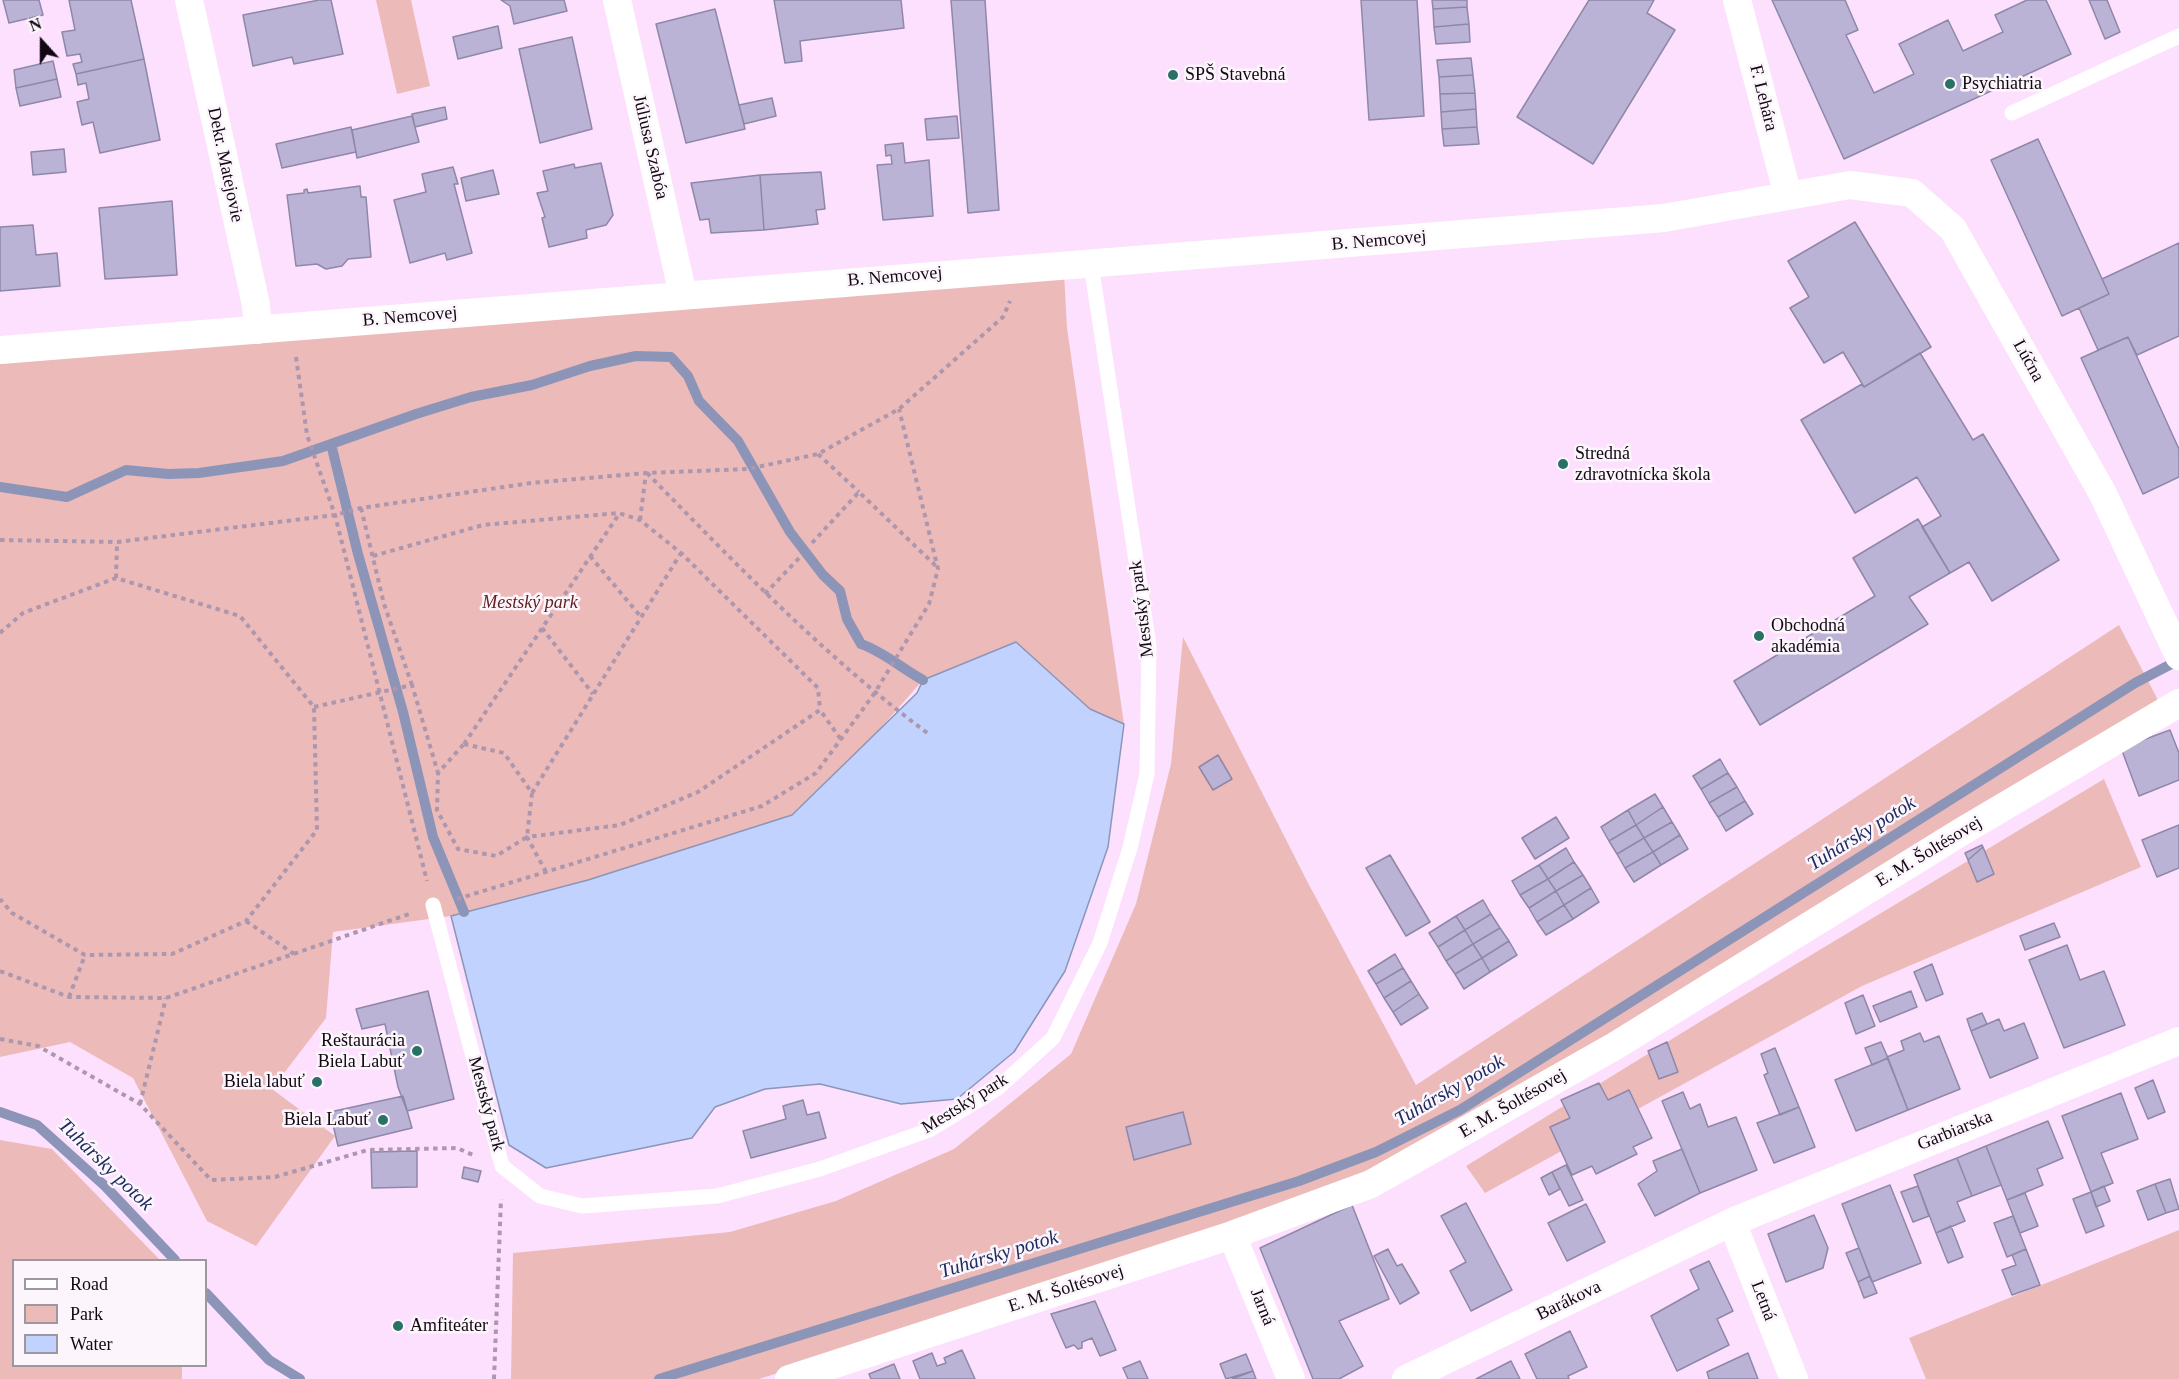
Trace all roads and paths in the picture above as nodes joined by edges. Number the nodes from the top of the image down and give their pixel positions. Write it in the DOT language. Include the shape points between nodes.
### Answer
graph roads {
  1 [pos="189,0"];
  2 [pos="617,0"];
  3 [pos="1737,0"];
  4 [pos="2179,36"];
  5 [pos="2012,112"];
  6 [pos="1788,196"];
  7 [pos="1091,264"];
  8 [pos="683,295"];
  9 [pos="1003,317"];
  10 [pos="291,326"];
  11 [pos="258,330"];
  12 [pos="0,350"];
  13 [pos="899,409"];
  14 [pos="818,454"];
  15 [pos="646,473"];
  16 [pos="859,492"];
  17 [pos="358,508"];
  18 [pos="619,513"];
  19 [pos="338,514"];
  20 [pos="640,520"];
  21 [pos="0,541"];
  22 [pos="117,542"];
  23 [pos="812,543"];
  24 [pos="681,553"];
  25 [pos="373,556"];
  26 [pos="590,556"];
  27 [pos="799,558"];
  28 [pos="938,569"];
  29 [pos="116,578"];
  30 [pos="765,594"];
  31 [pos="642,617"];
  32 [pos="542,628"];
  33 [pos="0,633"];
  34 [pos="2179,656"];
  35 [pos="412,685"];
  36 [pos="379,694"];
  37 [pos="593,694"];
  38 [pos="874,694"];
  39 [pos="2179,703"];
  40 [pos="314,707"];
  41 [pos="820,710"];
  42 [pos="930,735"];
  43 [pos="842,741"];
  44 [pos="464,744"];
  45 [pos="438,773"];
  46 [pos="532,793"];
  47 [pos="527,837"];
  48 [pos="546,872"];
  49 [pos="471,895"];
  50 [pos="0,899"];
  51 [pos="433,905"];
  52 [pos="246,921"];
  53 [pos="294,954"];
  54 [pos="85,956"];
  55 [pos="1,971"];
  56 [pos="69,997"];
  57 [pos="166,998"];
  58 [pos="0,1039"];
  59 [pos="2179,1041"];
  60 [pos="140,1104"];
  61 [pos="502,1167"];
  62 [pos="1732,1222"];
  63 [pos="1232,1235"];
  64 [pos="494,1379"];
  65 [pos="789,1379"];
  66 [pos="1291,1379"];
  67 [pos="1406,1379"];
  68 [pos="1794,1379"];
  1 -- 11 [label="street, Dekr. Matejovie" via="256,304"];
  2 -- 8 [label="street, Júliusa Szabóa"];
  3 -- 6 [label="street, F. Lehára"];
  4 -- 5 [label="lane"];
  6 -- 7 [label="street, B. Nemcovej" via="1664,218"];
  6 -- 34 [label="street, Lúčna" via="1850,185 1912,193 1953,229 2103,494"];
  7 -- 8 [label="street, B. Nemcovej"];
  7 -- 61 [label="lane, Mestský park" via="1149,646 1147,774 1130,848 1100,943 1053,1038 998,1088 929,1130 820,1169 717,1196 582,1206 540,1196"];
  8 -- 10 [label="street, B. Nemcovej"];
  9 -- 13 [label="path"];
  10 -- 11 [label="street, B. Nemcovej"];
  10 -- 19 [label="path" via="307,435"];
  11 -- 12 [label="street, B. Nemcovej"];
  13 -- 14 [label="path"];
  13 -- 28 [label="path"];
  14 -- 15 [label="path" via="747,469"];
  14 -- 16 [label="path"];
  15 -- 17 [label="path" via="531,483"];
  15 -- 20 [label="path"];
  15 -- 30 [label="path"];
  16 -- 23 [label="path"];
  16 -- 28 [label="path"];
  17 -- 19 [label="path"];
  17 -- 25 [label="path"];
  18 -- 20 [label="path"];
  18 -- 25 [label="path" via="483,525"];
  18 -- 26 [label="path"];
  19 -- 22 [label="path"];
  19 -- 36 [label="path"];
  20 -- 24 [label="path"];
  21 -- 22 [label="path"];
  22 -- 29 [label="path"];
  24 -- 31 [label="path"];
  24 -- 41 [label="path" via="818,688"];
  25 -- 35 [label="path" via="384,604"];
  26 -- 31 [label="path"];
  26 -- 32 [label="path"];
  27 -- 30 [label="path"];
  28 -- 38 [label="path" via="929,604"];
  29 -- 33 [label="path" via="23,613"];
  29 -- 40 [label="path" via="240,615"];
  30 -- 38 [label="path"];
  31 -- 37 [label="path"];
  32 -- 37 [label="path"];
  32 -- 44 [label="path"];
  35 -- 36 [label="path"];
  35 -- 45 [label="path"];
  36 -- 40 [label="path"];
  36 -- 51 [label="path"];
  37 -- 46 [label="path"];
  38 -- 42 [label="path"];
  38 -- 43 [label="path"];
  39 -- 63 [label="street, E. M. Šoltésovej" via="1614,1046 1371,1184"];
  40 -- 52 [label="path" via="317,830"];
  41 -- 43 [label="path"];
  41 -- 47 [label="path" via="698,792 620,825"];
  43 -- 48 [label="path" via="816,773 762,806"];
  44 -- 45 [label="path"];
  44 -- 46 [label="path" via="504,753"];
  45 -- 47 [label="path" via="437,810 458,849 496,856"];
  46 -- 47 [label="path"];
  47 -- 48 [label="path"];
  48 -- 49 [label="path"];
  50 -- 54 [label="path" via="12,914"];
  51 -- 53 [label="path"];
  51 -- 61 [label="lane, Mestský park"];
  52 -- 53 [label="path"];
  52 -- 54 [label="path" via="172,954"];
  53 -- 57 [label="path"];
  54 -- 56 [label="path"];
  55 -- 56 [label="path"];
  56 -- 57 [label="path"];
  57 -- 60 [label="path"];
  58 -- 60 [label="path" via="38,1046"];
  59 -- 62 [label="street, Garbiarska"];
  60 -- 61 [label="path" via="211,1180 275,1177 368,1150 457,1148"];
  61 -- 64 [label="path"];
  62 -- 67 [label="street, Barákova"];
  62 -- 68 [label="street, Letná"];
  63 -- 65 [label="street, E. M. Šoltésovej"];
  63 -- 66 [label="street, Jarná"];
}
